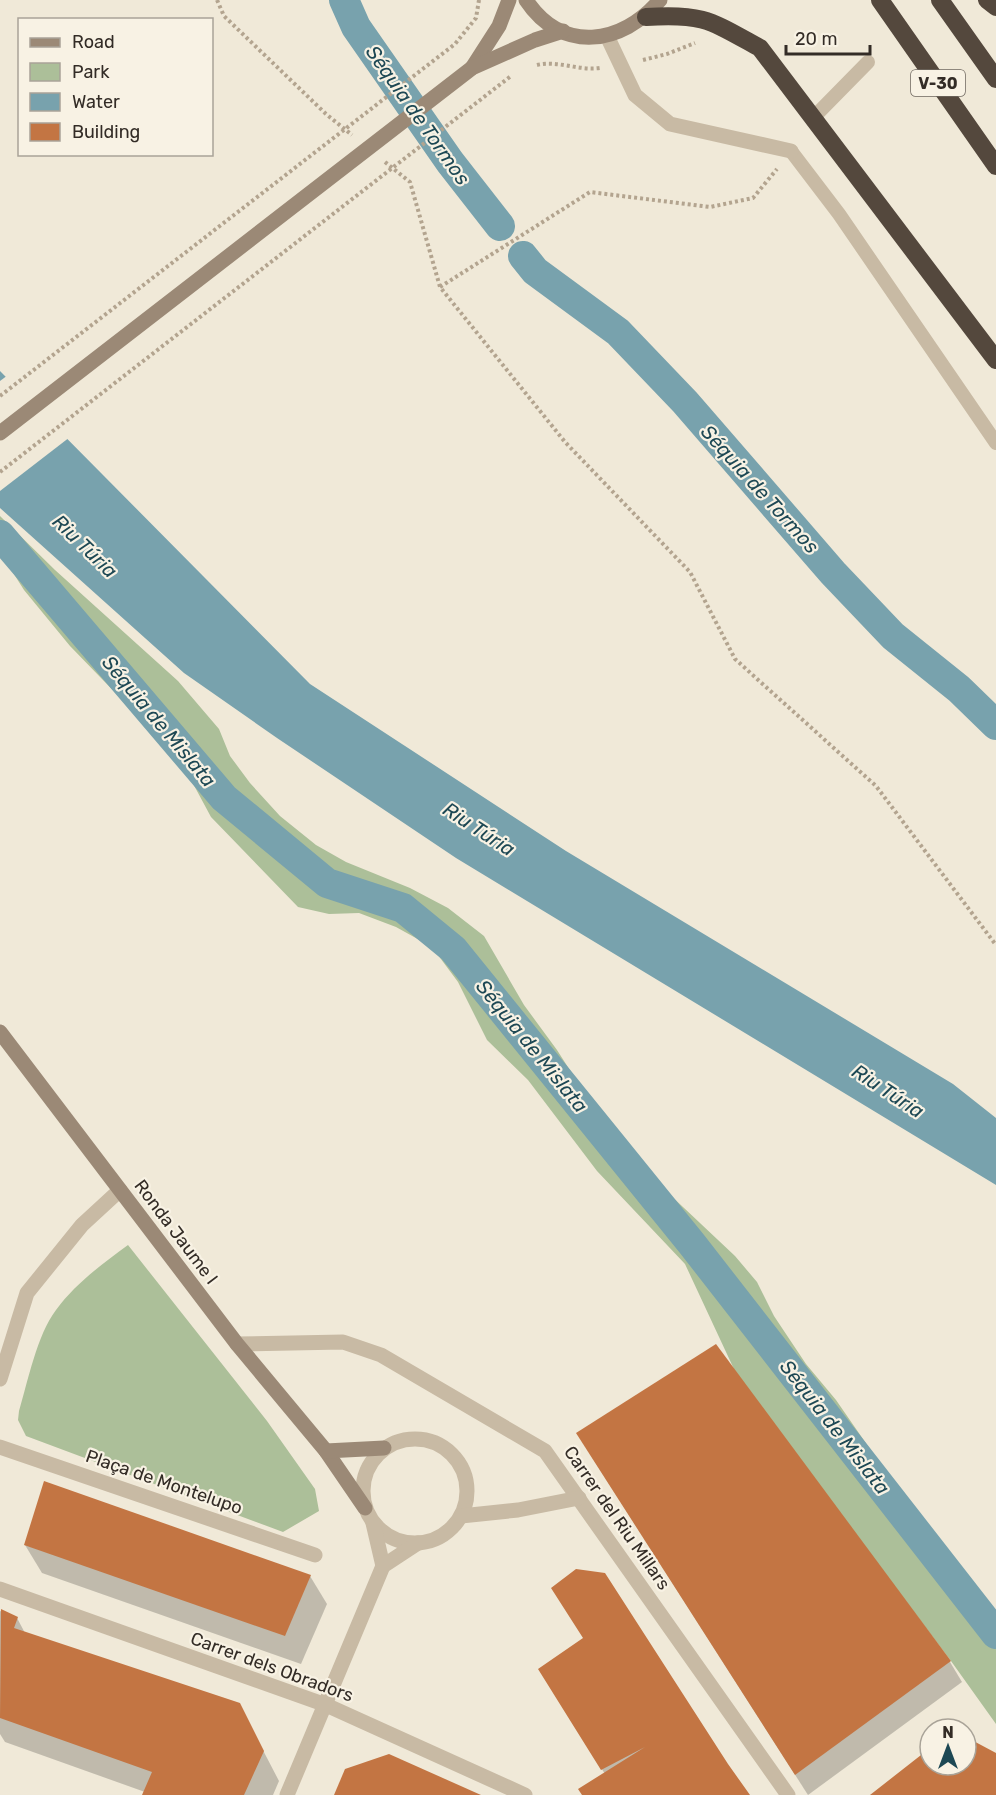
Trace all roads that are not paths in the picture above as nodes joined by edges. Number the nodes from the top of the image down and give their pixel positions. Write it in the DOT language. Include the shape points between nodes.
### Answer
graph roads {
  1 [pos="509,0"];
  2 [pos="526,0"];
  3 [pos="660,0"];
  4 [pos="880,0"];
  5 [pos="940,0"];
  6 [pos="987,0"];
  7 [pos="996,7"];
  8 [pos="646,17"];
  9 [pos="563,32"];
  10 [pos="607,36"];
  11 [pos="868,62"];
  12 [pos="472,68"];
  13 [pos="996,79"];
  14 [pos="813,118"];
  15 [pos="791,150"];
  16 [pos="996,166"];
  17 [pos="996,360"];
  18 [pos="0,433"];
  19 [pos="996,443"];
  20 [pos="0,1032"];
  21 [pos="120,1190"];
  22 [pos="237,1344"];
  23 [pos="0,1378"];
  24 [pos="0,1447"];
  25 [pos="384,1448"];
  26 [pos="326,1451"];
  27 [pos="579,1498"];
  28 [pos="365,1508"];
  29 [pos="461,1516"];
  30 [pos="373,1523"];
  31 [pos="418,1543"];
  32 [pos="315,1555"];
  33 [pos="383,1566"];
  34 [pos="0,1589"];
  35 [pos="326,1706"];
  36 [pos="287,1795"];
  37 [pos="525,1795"];
  38 [pos="788,1795"];
  1 -- 12 [label="main road" via="499,26"];
  2 -- 9 [label="main road" via="543,20"];
  3 -- 8 [label="main road"];
  4 -- 16 [label="highway, V-30"];
  5 -- 13 [label="highway, V-30"];
  6 -- 7 [label="highway"];
  8 -- 10 [label="main road"];
  8 -- 14 [label="highway" via="682,14 710,20 760,48"];
  9 -- 10 [label="main road" via="584,37"];
  9 -- 12 [label="main road"];
  10 -- 15 [label="street" via="635,95 670,124"];
  11 -- 14 [label="lane"];
  12 -- 18 [label="main road"];
  14 -- 17 [label="highway"];
  15 -- 19 [label="lane"];
  20 -- 21 [label="main road, Ronda Jaume I"];
  21 -- 22 [label="main road, Ronda Jaume I"];
  21 -- 23 [label="street" via="82,1225 27,1293"];
  22 -- 26 [label="main road, Ronda Jaume I"];
  22 -- 27 [label="street, Carrer del Riu Millars" via="343,1342 381,1355 545,1450"];
  24 -- 32 [label="street, Plaça de Montelupo"];
  25 -- 26 [label="main road"];
  25 -- 28 [label="street" via="372,1459 364,1475"];
  25 -- 29 [label="street" via="399,1440 417,1438 450,1451 467,1482"];
  26 -- 28 [label="main road, Ronda Jaume I"];
  27 -- 29 [label="street"];
  27 -- 38 [label="street, Carrer del Riu Millars"];
  28 -- 30 [label="street"];
  29 -- 31 [label="street" via="450,1530"];
  30 -- 31 [label="street" via="401,1541"];
  30 -- 33 [label="street"];
  31 -- 33 [label="street"];
  33 -- 35 [label="street"];
  34 -- 35 [label="street, Carrer dels Obradors"];
  35 -- 36 [label="street"];
  35 -- 37 [label="street, Carrer dels Obradors"];
}
